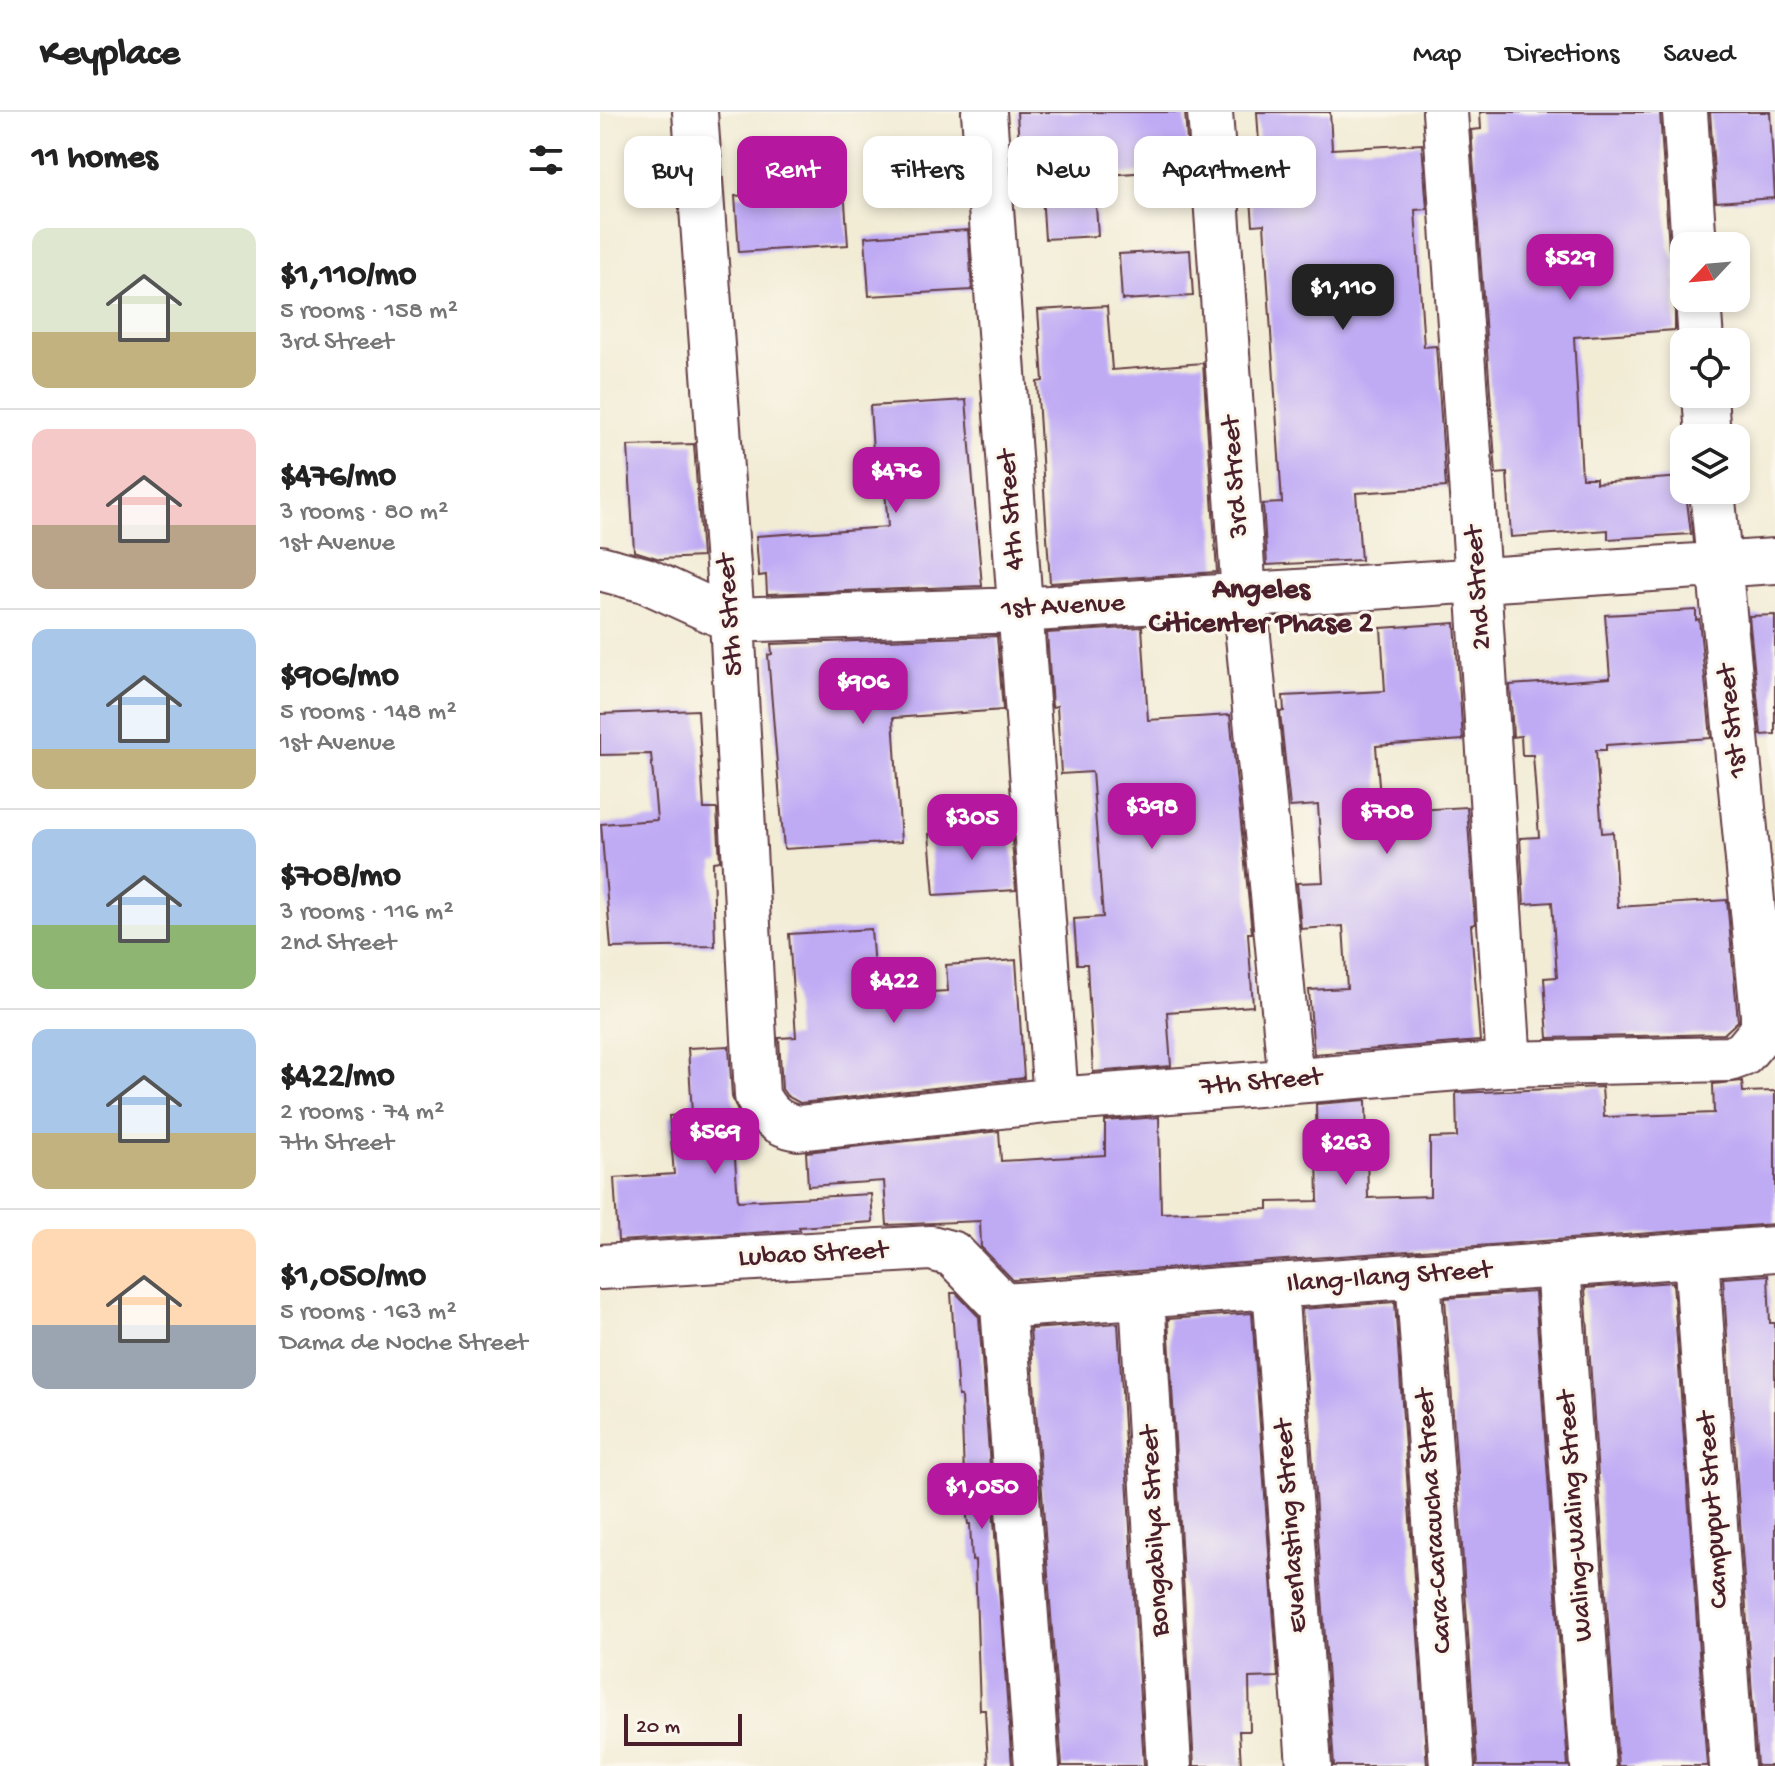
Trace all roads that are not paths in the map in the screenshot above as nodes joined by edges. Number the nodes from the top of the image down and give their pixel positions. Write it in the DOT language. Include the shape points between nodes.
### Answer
graph roads {
  1 [pos="695,112"];
  2 [pos="984,112"];
  3 [pos="1210,112"];
  4 [pos="1445,112"];
  5 [pos="1685,112"];
  6 [pos="1693,232"];
  7 [pos="1713,504"];
  8 [pos="1775,561"];
  9 [pos="1717,563"];
  10 [pos="600,568"];
  11 [pos="1478,580"];
  12 [pos="1244,595"];
  13 [pos="1019,610"];
  14 [pos="732,620"];
  15 [pos="1754,1044"];
  16 [pos="1509,1064"];
  17 [pos="1291,1081"];
  18 [pos="1056,1100"];
  19 [pos="769,1115"];
  20 [pos="1775,1249"];
  21 [pos="1696,1255"];
  22 [pos="1558,1265"];
  23 [pos="600,1267"];
  24 [pos="1418,1275"];
  25 [pos="1275,1286"];
  26 [pos="1142,1296"];
  27 [pos="1003,1306"];
  28 [pos="1037,1766"];
  29 [pos="1169,1766"];
  30 [pos="1309,1766"];
  31 [pos="1452,1766"];
  32 [pos="1593,1766"];
  33 [pos="1732,1766"];
  1 -- 14 [label="street, 5th Street"];
  2 -- 13 [label="street, 4th Street"];
  3 -- 12 [label="street, 3rd Street"];
  4 -- 11 [label="street, 2nd Street"];
  5 -- 6 [label="street"];
  7 -- 9 [label="street, 1st Street"];
  8 -- 9 [label="street, 1st Avenue"];
  9 -- 11 [label="street, 1st Avenue"];
  9 -- 15 [label="street, 1st Street" via="1763,1014 1763,1030"];
  10 -- 14 [label="street, 1st Avenue" via="645,580"];
  11 -- 12 [label="street, 1st Avenue"];
  11 -- 16 [label="street, 2nd Street"];
  12 -- 13 [label="street, 1st Avenue"];
  12 -- 17 [label="street, 3rd Street"];
  13 -- 14 [label="street, 1st Avenue"];
  13 -- 18 [label="street, 4th Street"];
  14 -- 19 [label="street, 5th Street" via="757,1096"];
  15 -- 16 [label="street, 7th Street" via="1729,1059"];
  16 -- 17 [label="street, 7th Street"];
  17 -- 18 [label="street, 7th Street"];
  18 -- 19 [label="street, 7th Street" via="798,1128 781,1125"];
  20 -- 21 [label="street, Ilang-Ilang Street"];
  21 -- 22 [label="street, Ilang-Ilang Street"];
  21 -- 33 [label="street, Campuput Street"];
  22 -- 24 [label="street, Ilang-Ilang Street"];
  22 -- 32 [label="street, Waling-Waling Street"];
  23 -- 27 [label="street, Lubao Street" via="931,1248 953,1254"];
  24 -- 25 [label="street, Ilang-Ilang Street"];
  24 -- 31 [label="street, Cara-Caracucha Street"];
  25 -- 26 [label="street, Ilang-Ilang Street"];
  25 -- 30 [label="street, Everlasting Street"];
  26 -- 27 [label="street, Ilang-Ilang Street"];
  26 -- 29 [label="street, Bongabilya Street"];
  27 -- 28 [label="street"];
}
